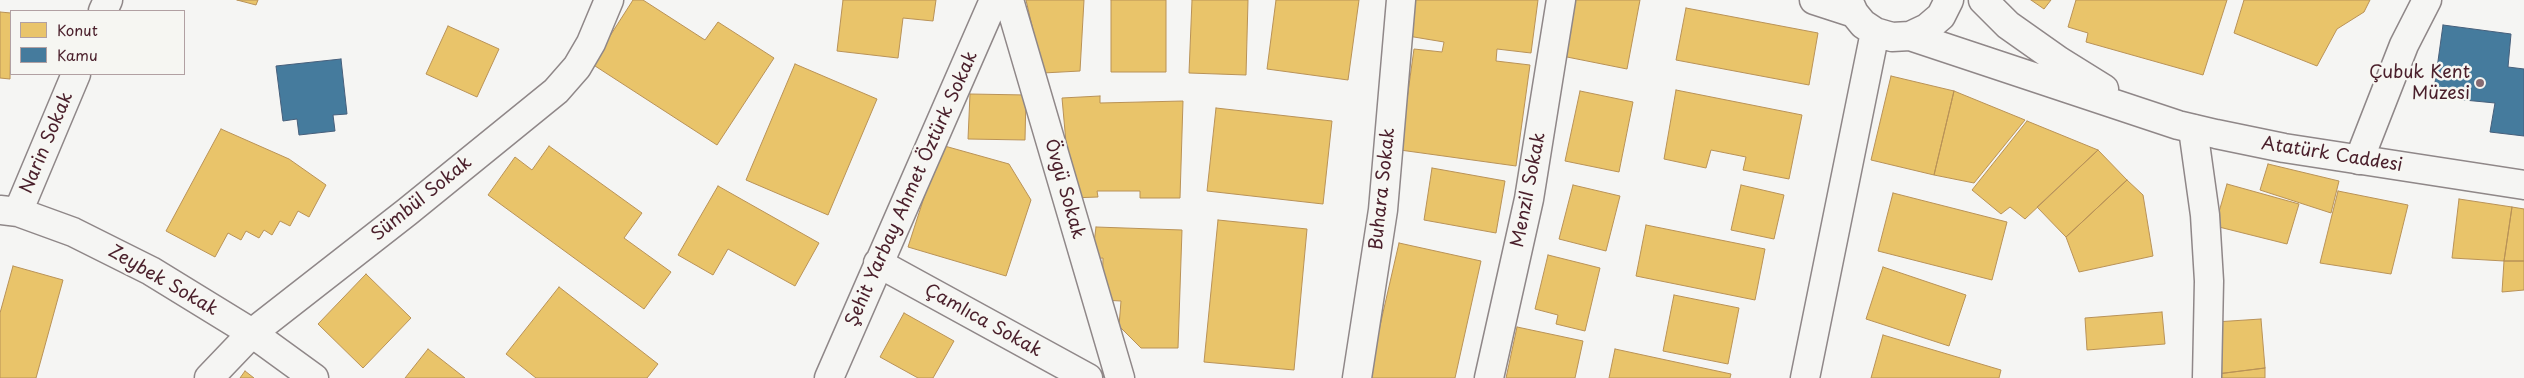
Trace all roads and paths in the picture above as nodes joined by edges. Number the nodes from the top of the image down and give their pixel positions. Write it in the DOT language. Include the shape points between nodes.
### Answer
graph roads {
  1 [pos="609,0"];
  2 [pos="994,0"];
  3 [pos="1009,0"];
  4 [pos="1401,0"];
  5 [pos="1561,0"];
  6 [pos="1814,0"];
  7 [pos="1948,0"];
  8 [pos="1984,0"];
  9 [pos="2427,0"];
  10 [pos="1851,7"];
  11 [pos="1875,32"];
  12 [pos="1910,36"];
  13 [pos="76,75"];
  14 [pos="2144,113"];
  15 [pos="2193,129"];
  16 [pos="2359,160"];
  17 [pos="2524,185"];
  18 [pos="9,211"];
  19 [pos="878,263"];
  20 [pos="252,333"];
  21 [pos="209,378"];
  22 [pos="314,378"];
  23 [pos="829,378"];
  24 [pos="1088,378"];
  25 [pos="1120,378"];
  26 [pos="1357,378"];
  27 [pos="1488,378"];
  28 [pos="1806,378"];
  29 [pos="2207,378"];
  1 -- 20 [label="street, Sümbül Sokak" via="591,43 577,67 556,91"];
  2 -- 19 [label="street, Şehit Yarbay Ahmet Öztürk Sokak"];
  3 -- 25 [label="street, Övgü Sokak"];
  4 -- 26 [label="street, Buhara Sokak" via="1383,210"];
  5 -- 27 [label="street, Menzil Sokak" via="1534,170"];
  6 -- 10 [label="street"];
  7 -- 12 [label="street" via="1941,16"];
  8 -- 14 [label="street, Atatürk Caddesi" via="2008,25 2044,51"];
  9 -- 16 [label="street" via="2404,46"];
  10 -- 11 [label="street"];
  11 -- 12 [label="street, Atatürk Caddesi" via="1892,37"];
  11 -- 28 [label="street"];
  12 -- 14 [label="street, Atatürk Caddesi"];
  13 -- 18 [label="street, Narin Sokak"];
  14 -- 15 [label="street, Atatürk Caddesi"];
  15 -- 16 [label="street, Atatürk Caddesi"];
  15 -- 29 [label="street" via="2206,215 2209,282"];
  16 -- 17 [label="street, Atatürk Caddesi"];
  18 -- 20 [label="street, Zeybek Sokak" via="73,232 151,271"];
  19 -- 23 [label="street, Şehit Yarbay Ahmet Öztürk Sokak"];
  19 -- 24 [label="street, Çamlıca Sokak"];
  20 -- 21 [label="street, Sümbül Sokak"];
  20 -- 22 [label="street, Zeybek Sokak"];
}
